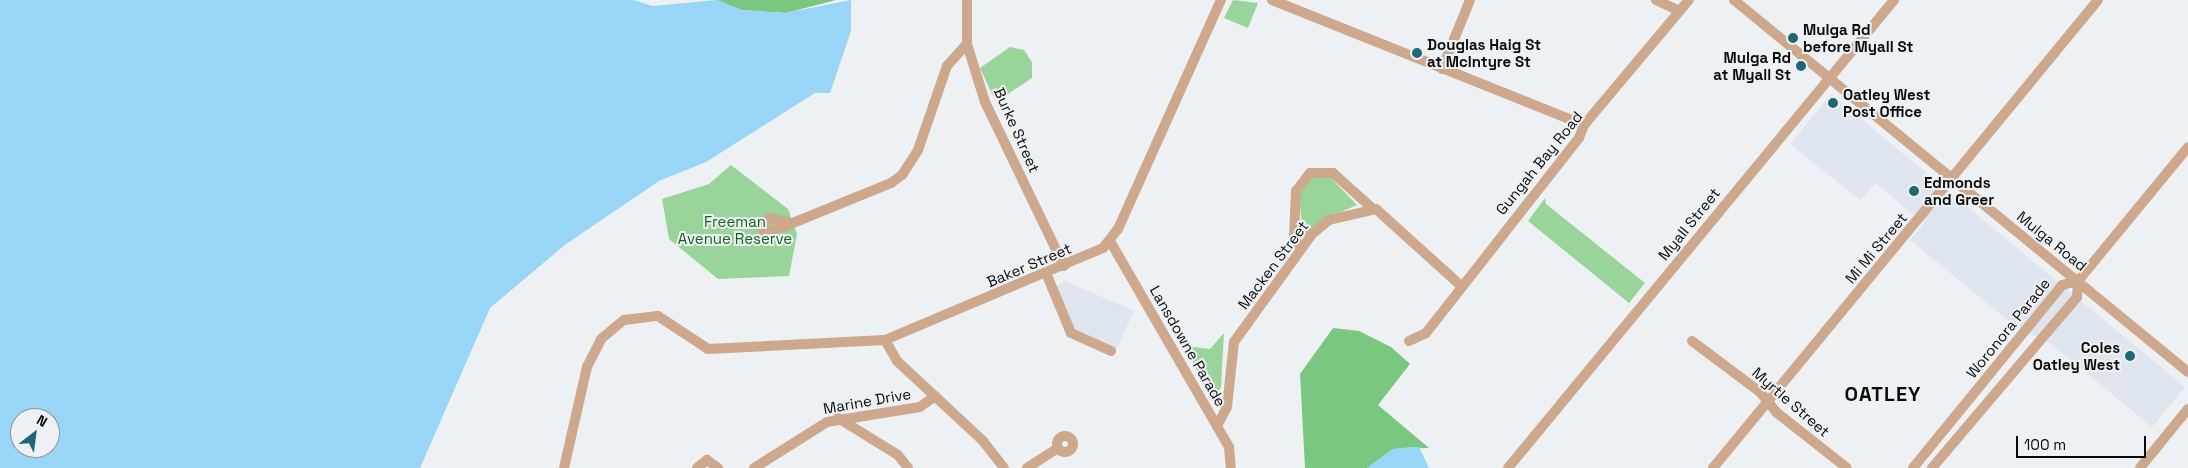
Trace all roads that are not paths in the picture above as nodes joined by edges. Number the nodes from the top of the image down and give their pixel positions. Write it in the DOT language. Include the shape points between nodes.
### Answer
graph roads {
  1 [pos="966,0"];
  2 [pos="1221,0"];
  3 [pos="1272,0"];
  4 [pos="1470,0"];
  5 [pos="1656,0"];
  6 [pos="1689,0"];
  7 [pos="1734,0"];
  8 [pos="1894,0"];
  9 [pos="2098,0"];
  10 [pos="1680,11"];
  11 [pos="967,44"];
  12 [pos="1442,70"];
  13 [pos="1829,78"];
  14 [pos="1584,126"];
  15 [pos="2188,147"];
  16 [pos="1952,179"];
  17 [pos="1372,208"];
  18 [pos="791,223"];
  19 [pos="1110,241"];
  20 [pos="1301,249"];
  21 [pos="1064,266"];
  22 [pos="1046,273"];
  23 [pos="2078,281"];
  24 [pos="1460,285"];
  25 [pos="2024,331"];
  26 [pos="885,340"];
  27 [pos="1409,341"];
  28 [pos="1692,341"];
  29 [pos="2036,342"];
  30 [pos="1111,351"];
  31 [pos="2188,372"];
  32 [pos="935,396"];
  33 [pos="1970,398"];
  34 [pos="1768,402"];
  35 [pos="1982,408"];
  36 [pos="2188,409"];
  37 [pos="838,418"];
  38 [pos="1217,426"];
  39 [pos="1937,438"];
  40 [pos="1058,448"];
  41 [pos="1949,448"];
  42 [pos="564,468"];
  43 [pos="696,468"];
  44 [pos="718,468"];
  45 [pos="754,468"];
  46 [pos="908,468"];
  47 [pos="1004,468"];
  48 [pos="1027,468"];
  49 [pos="1231,468"];
  50 [pos="1508,468"];
  51 [pos="1713,468"];
  52 [pos="1847,468"];
  53 [pos="1913,468"];
  54 [pos="1932,468"];
  55 [pos="2140,468"];
  1 -- 11 [label="street, Burke Street"];
  2 -- 19 [label="street"];
  3 -- 12 [label="street"];
  4 -- 12 [label="street"];
  5 -- 10 [label="street"];
  6 -- 10 [label="street, Gungah Bay Road"];
  7 -- 13 [label="street, Mulga Road"];
  8 -- 13 [label="street, Myall Street"];
  9 -- 16 [label="street, Mi Mi Street"];
  10 -- 14 [label="street, Gungah Bay Road"];
  11 -- 18 [label="street" via="947,66 918,150 902,175"];
  11 -- 21 [label="street, Burke Street" via="988,107"];
  12 -- 14 [label="street"];
  13 -- 16 [label="street, Mulga Road"];
  13 -- 50 [label="street, Myall Street"];
  14 -- 24 [label="street, Gungah Bay Road" via="1579,138"];
  15 -- 23 [label="street, Woronora Parade"];
  16 -- 23 [label="street, Mulga Road"];
  16 -- 34 [label="street, Mi Mi Street"];
  17 -- 20 [label="street, Macken Street" via="1329,220"];
  17 -- 20 [label="street" via="1339,177 1325,171 1310,173 1296,191 1294,237"];
  17 -- 24 [label="street"];
  19 -- 21 [label="street, Baker Street"];
  19 -- 38 [label="street, Lansdowne Parade"];
  20 -- 38 [label="street, Macken Street" via="1234,342 1227,407"];
  21 -- 22 [label="street, Baker Street"];
  22 -- 26 [label="street, Baker Street"];
  22 -- 30 [label="street" via="1071,333"];
  23 -- 25 [label="street, Woronora Parade" via="2062,285"];
  23 -- 29 [label="street" via="2076,297"];
  23 -- 31 [label="street, Mulga Road"];
  24 -- 27 [label="street, Gungah Bay Road" via="1426,332"];
  25 -- 29 [label="street"];
  25 -- 33 [label="street, Woronora Parade"];
  26 -- 32 [label="street" via="898,362"];
  26 -- 42 [label="street, Baker Street" via="708,349 696,346 668,321 650,315 624,320 608,331 583,378"];
  28 -- 34 [label="street, Myrtle Street"];
  29 -- 35 [label="street"];
  32 -- 37 [label="street, Marine Drive" via="920,407"];
  32 -- 47 [label="street" via="987,445"];
  33 -- 35 [label="street"];
  33 -- 39 [label="street, Woronora Parade"];
  34 -- 51 [label="street, Mi Mi Street"];
  34 -- 52 [label="street, Myrtle Street"];
  35 -- 41 [label="street"];
  36 -- 55 [label="street"];
  37 -- 45 [label="street, Marine Drive" via="820,425"];
  37 -- 46 [label="street" via="898,455"];
  38 -- 49 [label="street, Lansdowne Parade" via="1229,447"];
  39 -- 41 [label="street"];
  39 -- 53 [label="street, Woronora Parade"];
  40 -- 48 [label="street"];
  41 -- 54 [label="street"];
  43 -- 44 [label="street" via="707,460"];
}
